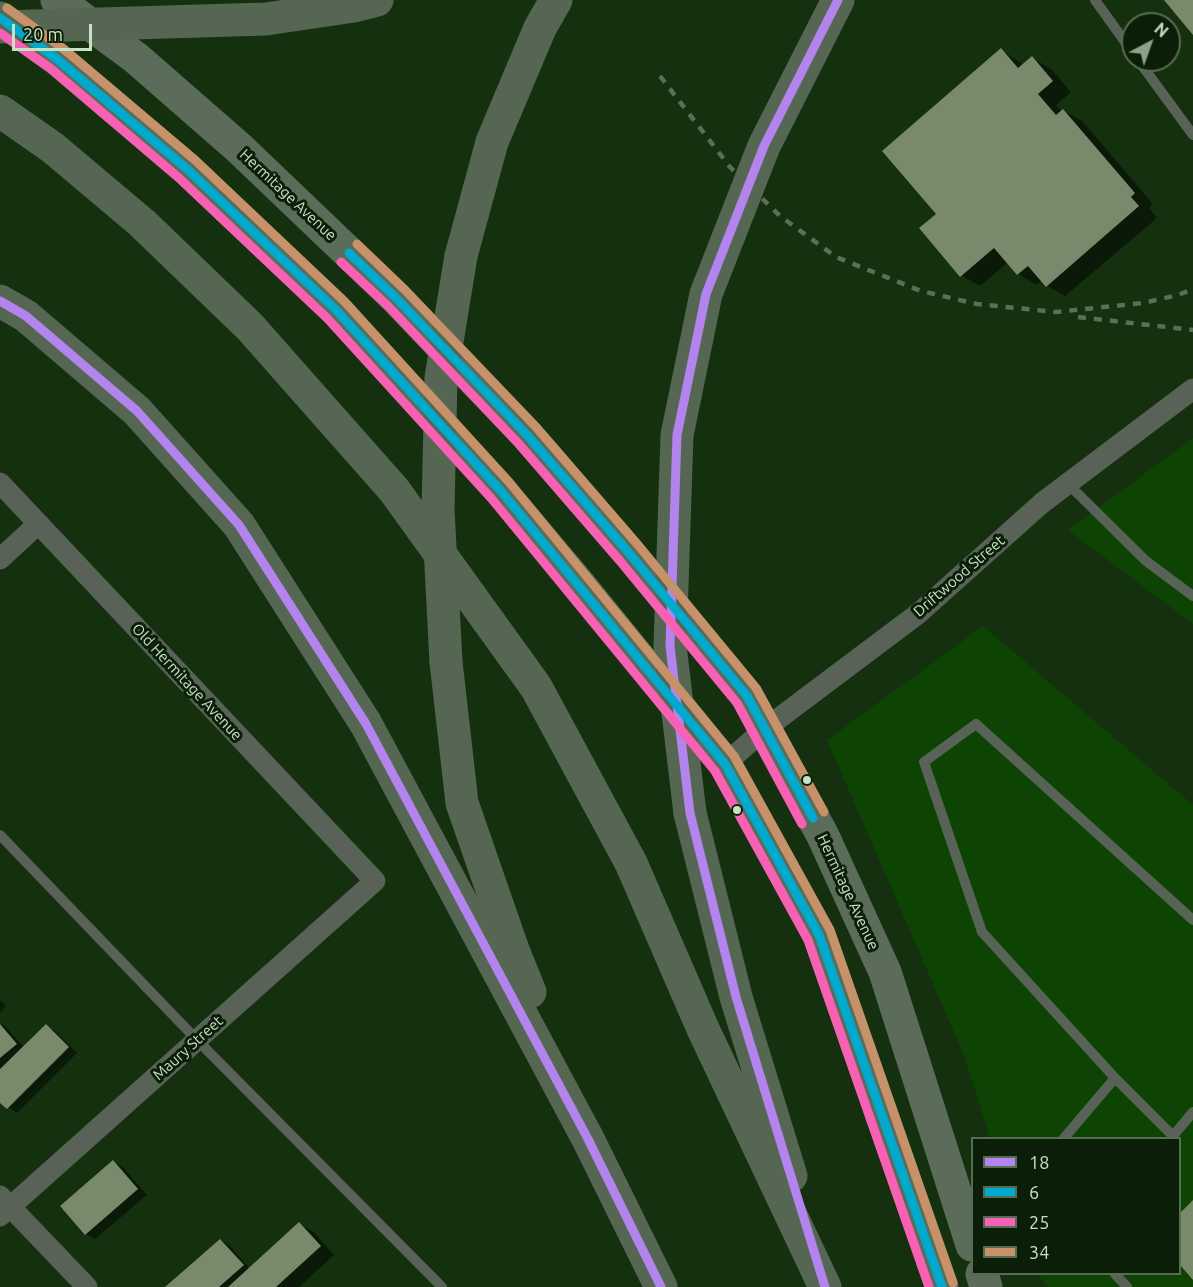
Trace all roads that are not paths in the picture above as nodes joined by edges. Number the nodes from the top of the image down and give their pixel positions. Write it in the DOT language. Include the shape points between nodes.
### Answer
graph roads {
  1 [pos="57,0"];
  2 [pos="377,0"];
  3 [pos="556,0"];
  4 [pos="838,0"];
  5 [pos="1095,0"];
  6 [pos="0,18"];
  7 [pos="0,27"];
  8 [pos="1121,36"];
  9 [pos="1147,72"];
  10 [pos="0,111"];
  11 [pos="1193,135"];
  12 [pos="0,301"];
  13 [pos="1193,389"];
  14 [pos="0,483"];
  15 [pos="1068,484"];
  16 [pos="38,524"];
  17 [pos="0,559"];
  18 [pos="1193,596"];
  19 [pos="766,728"];
  20 [pos="725,764"];
  21 [pos="0,835"];
  22 [pos="375,881"];
  23 [pos="1193,920"];
  24 [pos="197,1040"];
  25 [pos="1115,1078"];
  26 [pos="1193,1112"];
  27 [pos="1065,1137"];
  28 [pos="1172,1137"];
  29 [pos="588,1139"];
  30 [pos="3,1206"];
  31 [pos="971,1241"];
  32 [pos="1116,1275"];
  33 [pos="87,1287"];
  34 [pos="442,1287"];
  35 [pos="661,1287"];
  36 [pos="825,1287"];
  37 [pos="942,1287"];
  38 [pos="1127,1287"];
  1 -- 19 [label="main road, Hermitage Avenue" via="162,80 396,298 527,435 747,696"];
  2 -- 7 [label="highway, bridge" via="266,19"];
  3 -- 29 [label="highway, bridge" via="540,28 492,142 461,256 441,378 438,509 446,662 462,803 513,950"];
  4 -- 36 [label="highway, bridge" via="764,146 706,294 677,435 670,646 690,813 736,997"];
  5 -- 8 [label="lane"];
  6 -- 20 [label="main road" via="57,59 187,169 336,310 500,490"];
  9 -- 11 [label="lane"];
  10 -- 36 [label="highway" via="53,148 142,223 250,327 393,490 536,687 631,863 703,1029"];
  12 -- 29 [label="highway" via="26,316 137,411 239,525 366,724"];
  13 -- 15 [label="street, Driftwood Street"];
  14 -- 16 [label="street, Old Hermitage Avenue"];
  15 -- 18 [label="lane" via="1146,561"];
  15 -- 19 [label="street, Driftwood Street" via="919,613"];
  16 -- 17 [label="street"];
  16 -- 22 [label="street, Old Hermitage Avenue"];
  19 -- 20 [label="street, Driftwood Street"];
  19 -- 31 [label="main road, Hermitage Avenue" via="823,836 885,972 959,1188"];
  20 -- 37 [label="main road" via="819,935"];
  21 -- 24 [label="lane"];
  22 -- 24 [label="street, Maury Street"];
  23 -- 25 [label="lane" via="976,724 924,762 982,932"];
  24 -- 30 [label="street, Maury Street"];
  24 -- 34 [label="lane"];
  25 -- 27 [label="lane"];
  25 -- 28 [label="lane"];
  26 -- 28 [label="lane"];
  29 -- 35 [label="highway"];
  30 -- 33 [label="street"];
  32 -- 38 [label="lane"];
}
